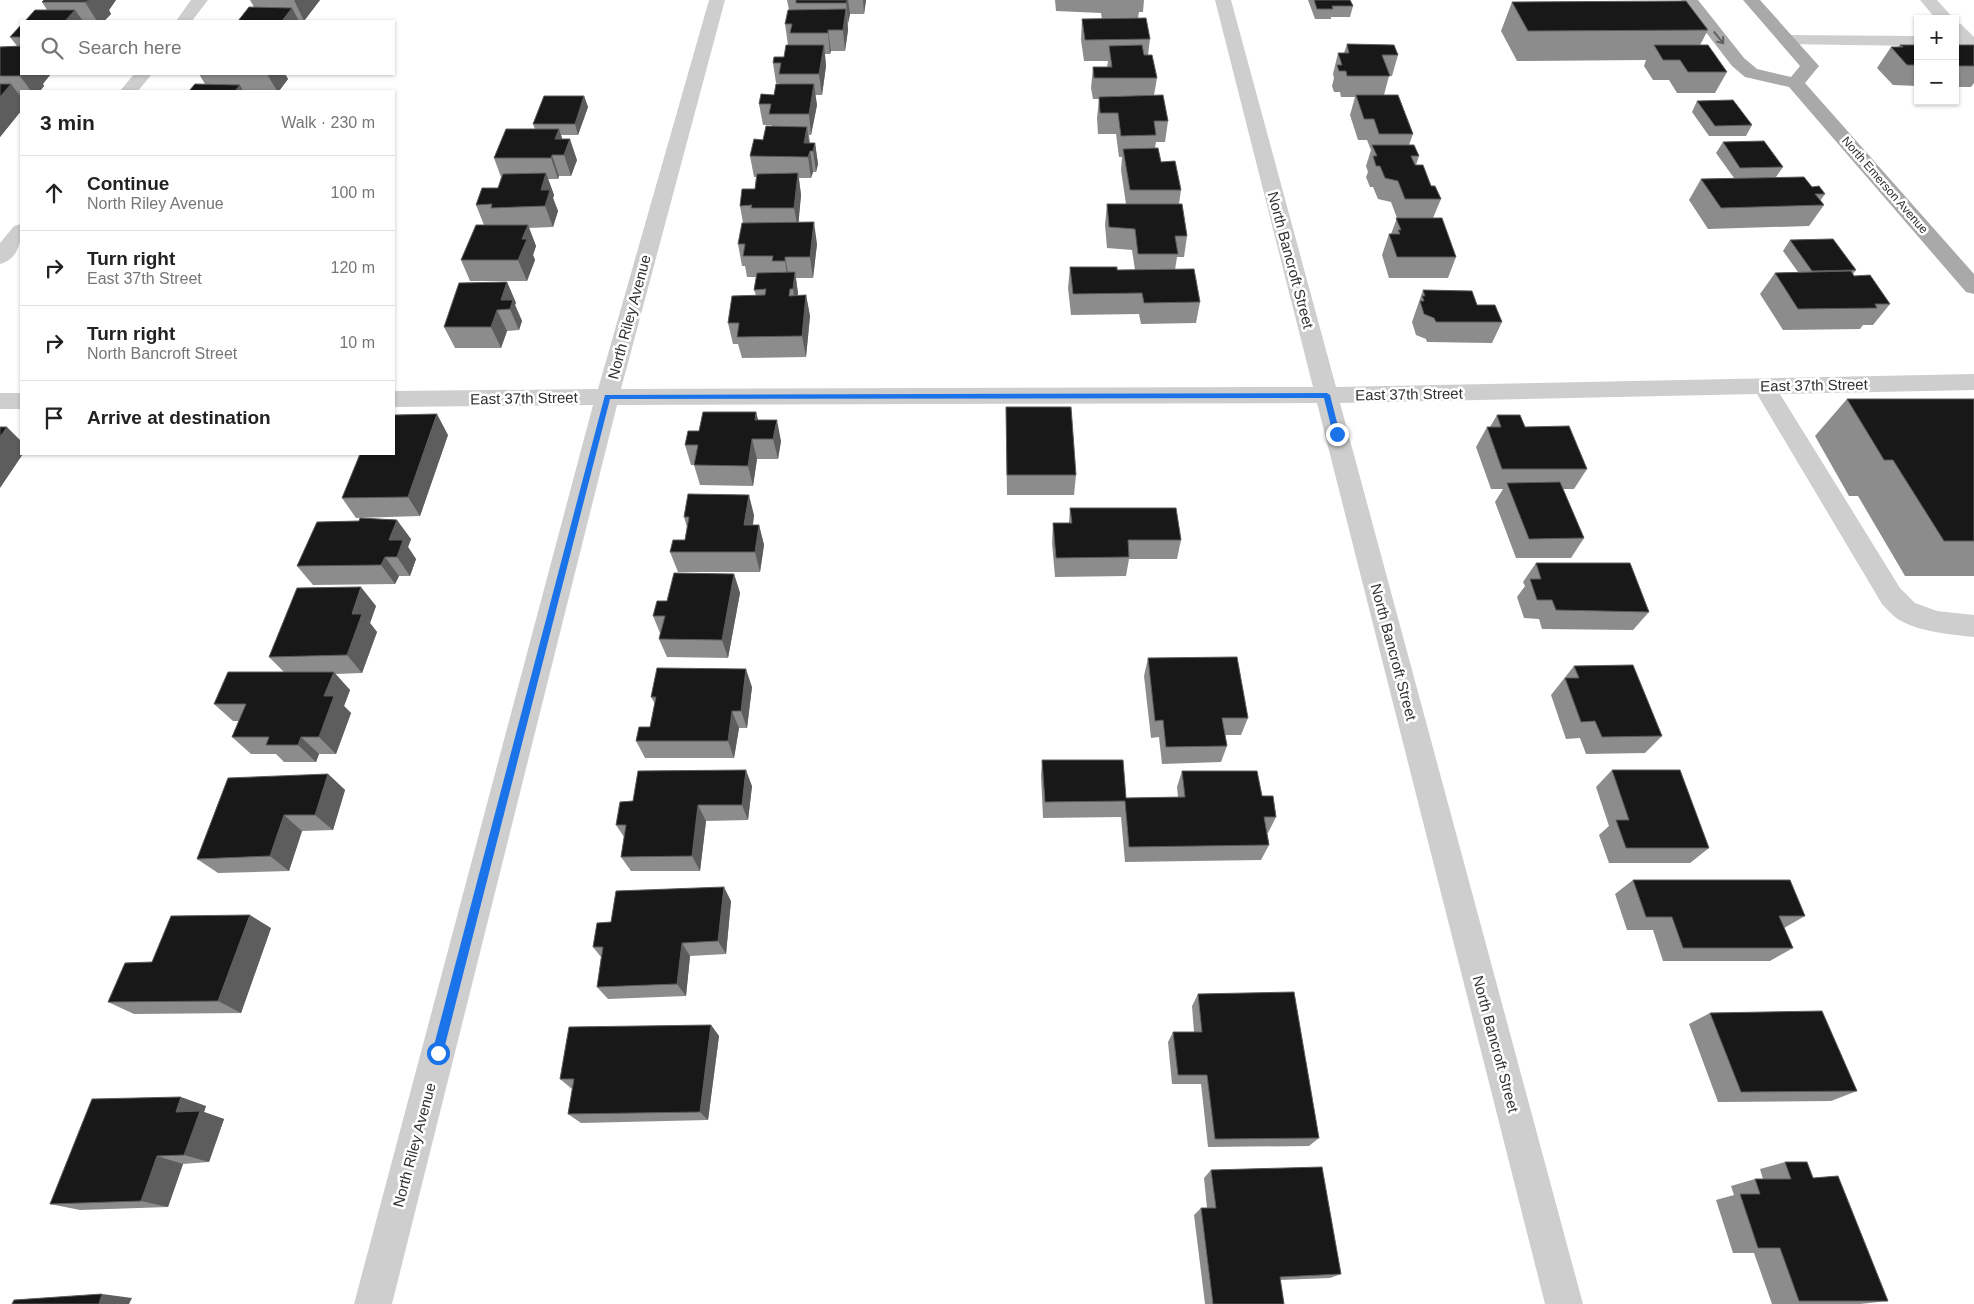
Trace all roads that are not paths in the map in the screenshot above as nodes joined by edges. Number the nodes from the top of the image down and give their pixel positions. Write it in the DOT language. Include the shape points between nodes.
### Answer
graph roads {
  1 [pos="200,0"];
  2 [pos="717,0"];
  3 [pos="1223,0"];
  4 [pos="1688,0"];
  5 [pos="1751,0"];
  6 [pos="1928,0"];
  7 [pos="1942,15"];
  8 [pos="185,20"];
  9 [pos="1787,40"];
  10 [pos="1914,41"];
  11 [pos="142,75"];
  12 [pos="1795,83"];
  13 [pos="131,90"];
  14 [pos="20,231"];
  15 [pos="0,258"];
  16 [pos="1974,287"];
  17 [pos="1974,382"];
  18 [pos="1764,386"];
  19 [pos="1327,395"];
  20 [pos="607,397"];
  21 [pos="395,400"];
  22 [pos="0,401"];
  23 [pos="20,401"];
  24 [pos="1974,626"];
  25 [pos="372,1304"];
  26 [pos="1564,1304"];
  1 -- 8 [label="street"];
  2 -- 20 [label="street, North Riley Avenue"];
  3 -- 19 [label="street, North Bancroft Street"];
  4 -- 12 [label="main road, one-way" via="1738,62 1751,72"];
  5 -- 9 [label="main road"];
  6 -- 7 [label="street"];
  9 -- 10 [label="street"];
  9 -- 12 [label="main road" via="1810,66"];
  11 -- 13 [label="street"];
  12 -- 16 [label="main road, North Emerson Avenue"];
  14 -- 15 [label="street"];
  17 -- 18 [label="street, East 37th Street"];
  18 -- 19 [label="street, East 37th Street"];
  18 -- 24 [label="street" via="1891,596 1906,611 1936,622"];
  19 -- 20 [label="street, East 37th Street"];
  19 -- 26 [label="street, North Bancroft Street"];
  20 -- 21 [label="street, East 37th Street"];
  20 -- 25 [label="street, North Riley Avenue"];
  22 -- 23 [label="street"];
}
